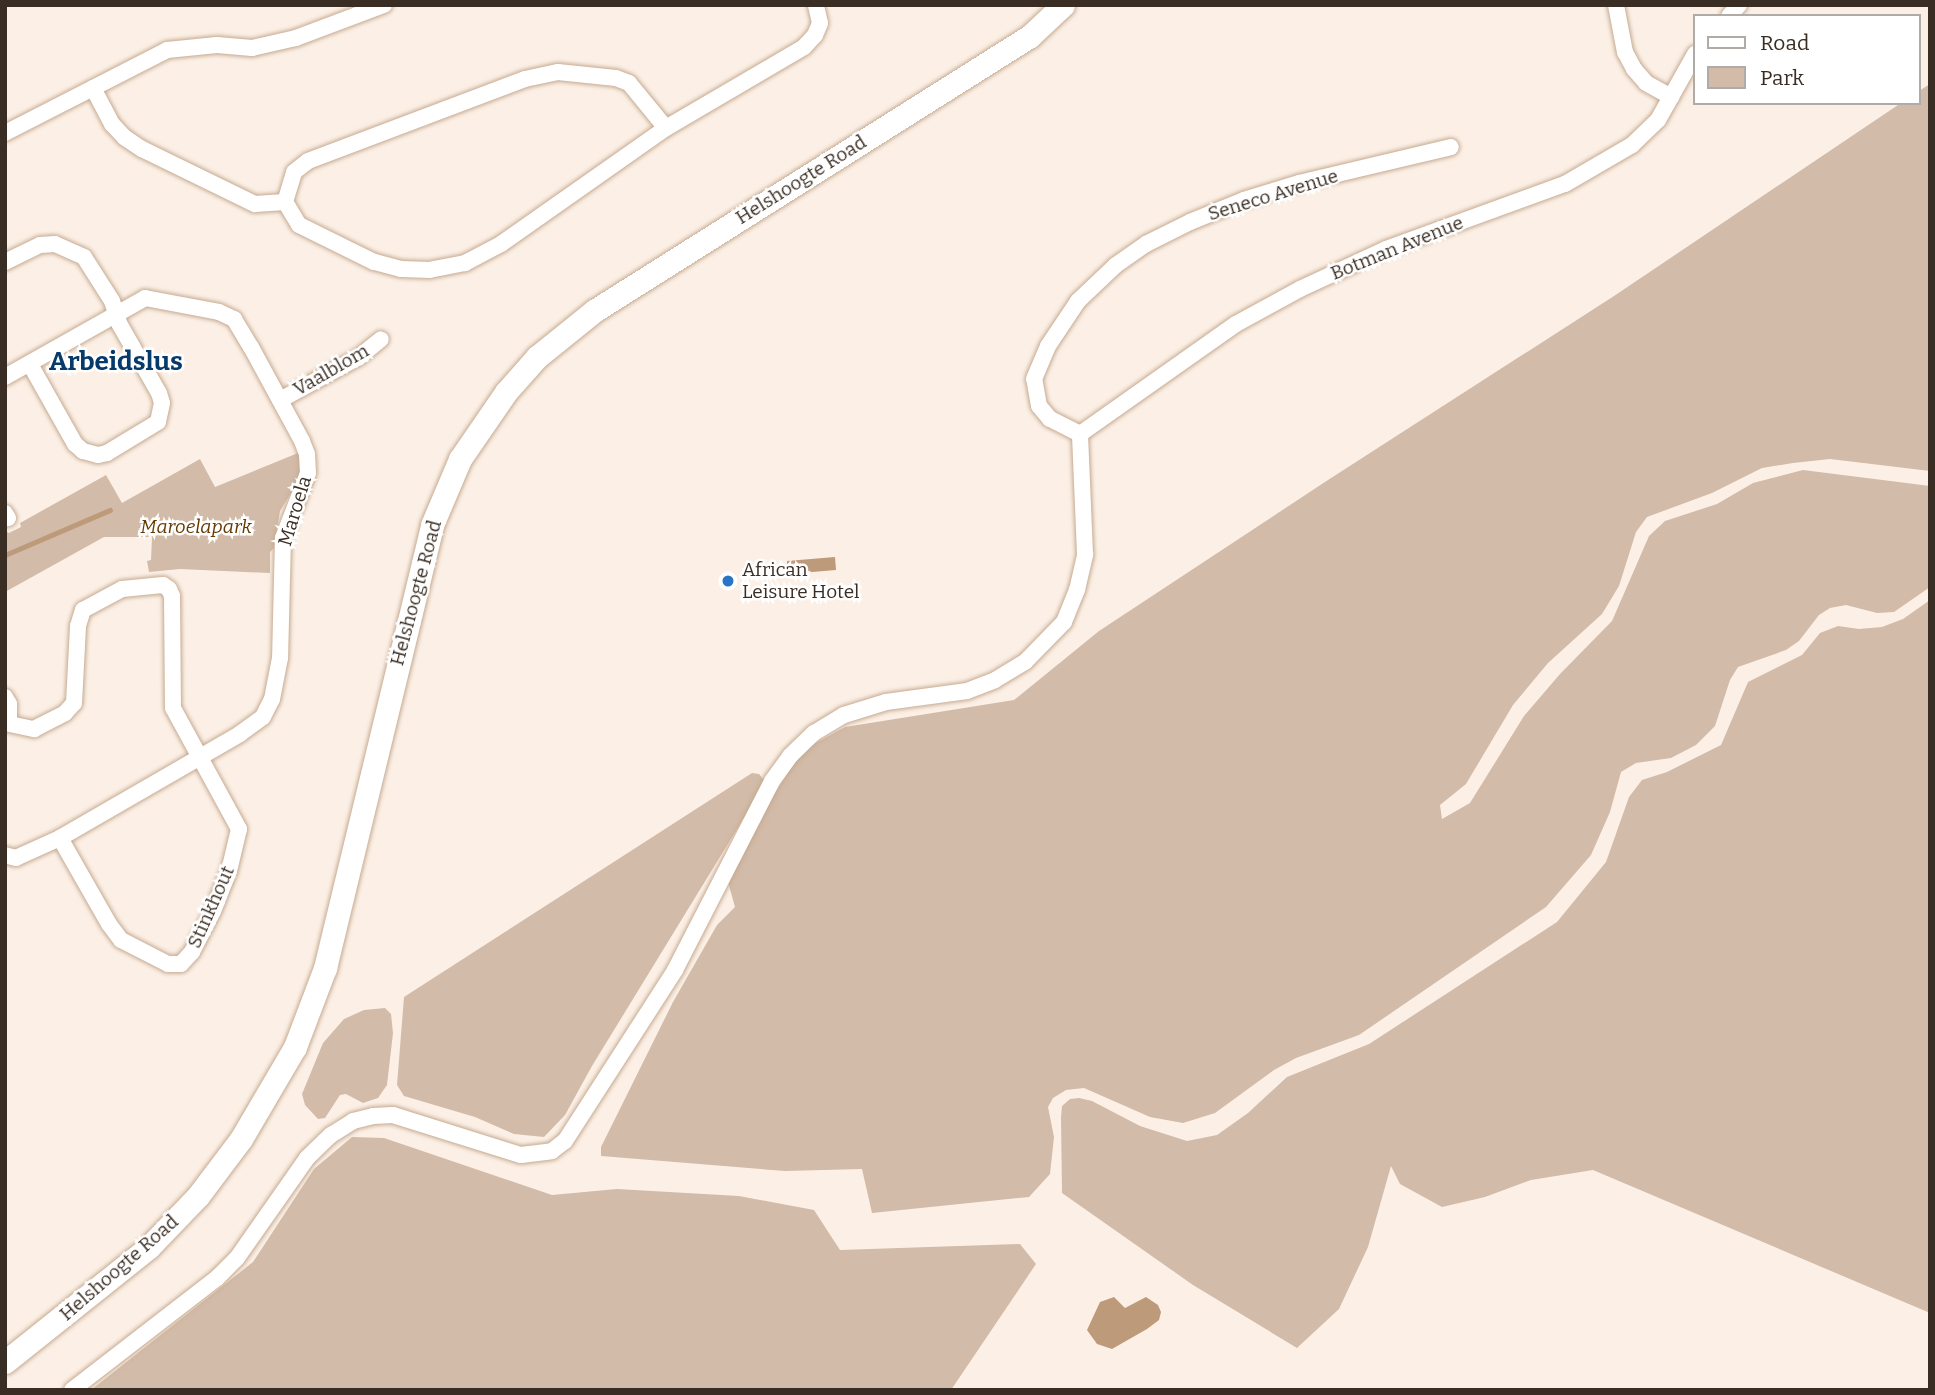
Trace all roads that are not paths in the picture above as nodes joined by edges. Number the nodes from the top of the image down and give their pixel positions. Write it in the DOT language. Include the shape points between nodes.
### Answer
graph roads {
  1 [pos="384,5"];
  2 [pos="816,5"];
  3 [pos="1063,5"];
  4 [pos="1616,5"];
  5 [pos="1694,56"];
  6 [pos="93,88"];
  7 [pos="1671,97"];
  8 [pos="666,128"];
  9 [pos="5,133"];
  10 [pos="1451,147"];
  11 [pos="285,202"];
  12 [pos="5,262"];
  13 [pos="117,314"];
  14 [pos="381,339"];
  15 [pos="30,363"];
  16 [pos="5,377"];
  17 [pos="280,400"];
  18 [pos="1080,434"];
  19 [pos="5,697"];
  20 [pos="7,723"];
  21 [pos="200,757"];
  22 [pos="60,838"];
  23 [pos="5,855"];
  24 [pos="5,1362"];
  25 [pos="72,1390"];
  1 -- 6 [label="street" via="296,38 252,48 216,45 167,50"];
  2 -- 8 [label="street" via="820,23 804,47"];
  3 -- 24 [label="main road, Helshoogte Road" via="1019,43 594,311 537,357 506,392 460,459 432,525 326,968 295,1047 241,1139 198,1196 149,1247"];
  4 -- 7 [label="street" via="1625,52 1634,69 1646,83"];
  5 -- 7 [label="street, Botman Avenue"];
  6 -- 9 [label="street"];
  6 -- 11 [label="street" via="112,124 142,149 254,204"];
  7 -- 18 [label="street, Botman Avenue" via="1647,134 1565,184 1386,248 1300,289 1236,324"];
  8 -- 11 [label="street" via="629,83 558,72 525,79 307,161 294,172"];
  8 -- 11 [label="street" via="501,244 465,263 430,270 374,262 299,225"];
  10 -- 18 [label="street, Seneco Avenue" via="1244,200 1146,244 1116,265 1078,301 1048,346 1034,379 1039,406 1050,419"];
  12 -- 13 [label="street" via="40,245 69,248 96,272"];
  13 -- 15 [label="street, Maroela"];
  13 -- 15 [label="street" via="162,403 159,422 148,431 107,453 83,451"];
  13 -- 17 [label="street, Maroela" via="145,298 234,319"];
  14 -- 17 [label="street, Vaalblom" via="359,357"];
  15 -- 16 [label="street, Maroela"];
  17 -- 21 [label="street, Maroela" via="307,454 308,473 283,538 275,690 263,717"];
  18 -- 25 [label="street" via="1085,554 1064,622 1025,662 995,680 967,691 886,702 844,715 814,733 790,756 772,781 675,970 565,1141 552,1151 521,1155 393,1115 354,1121 307,1158 251,1240 217,1278"];
  19 -- 20 [label="street"];
  20 -- 21 [label="street" via="34,729 74,703 83,610 122,589 163,585 172,596 173,708"];
  21 -- 22 [label="street, Maroela"];
  21 -- 22 [label="street, Stinkhout" via="239,829 213,911 181,964 169,964 121,940"];
  22 -- 23 [label="street, Maroela" via="16,858"];
}
